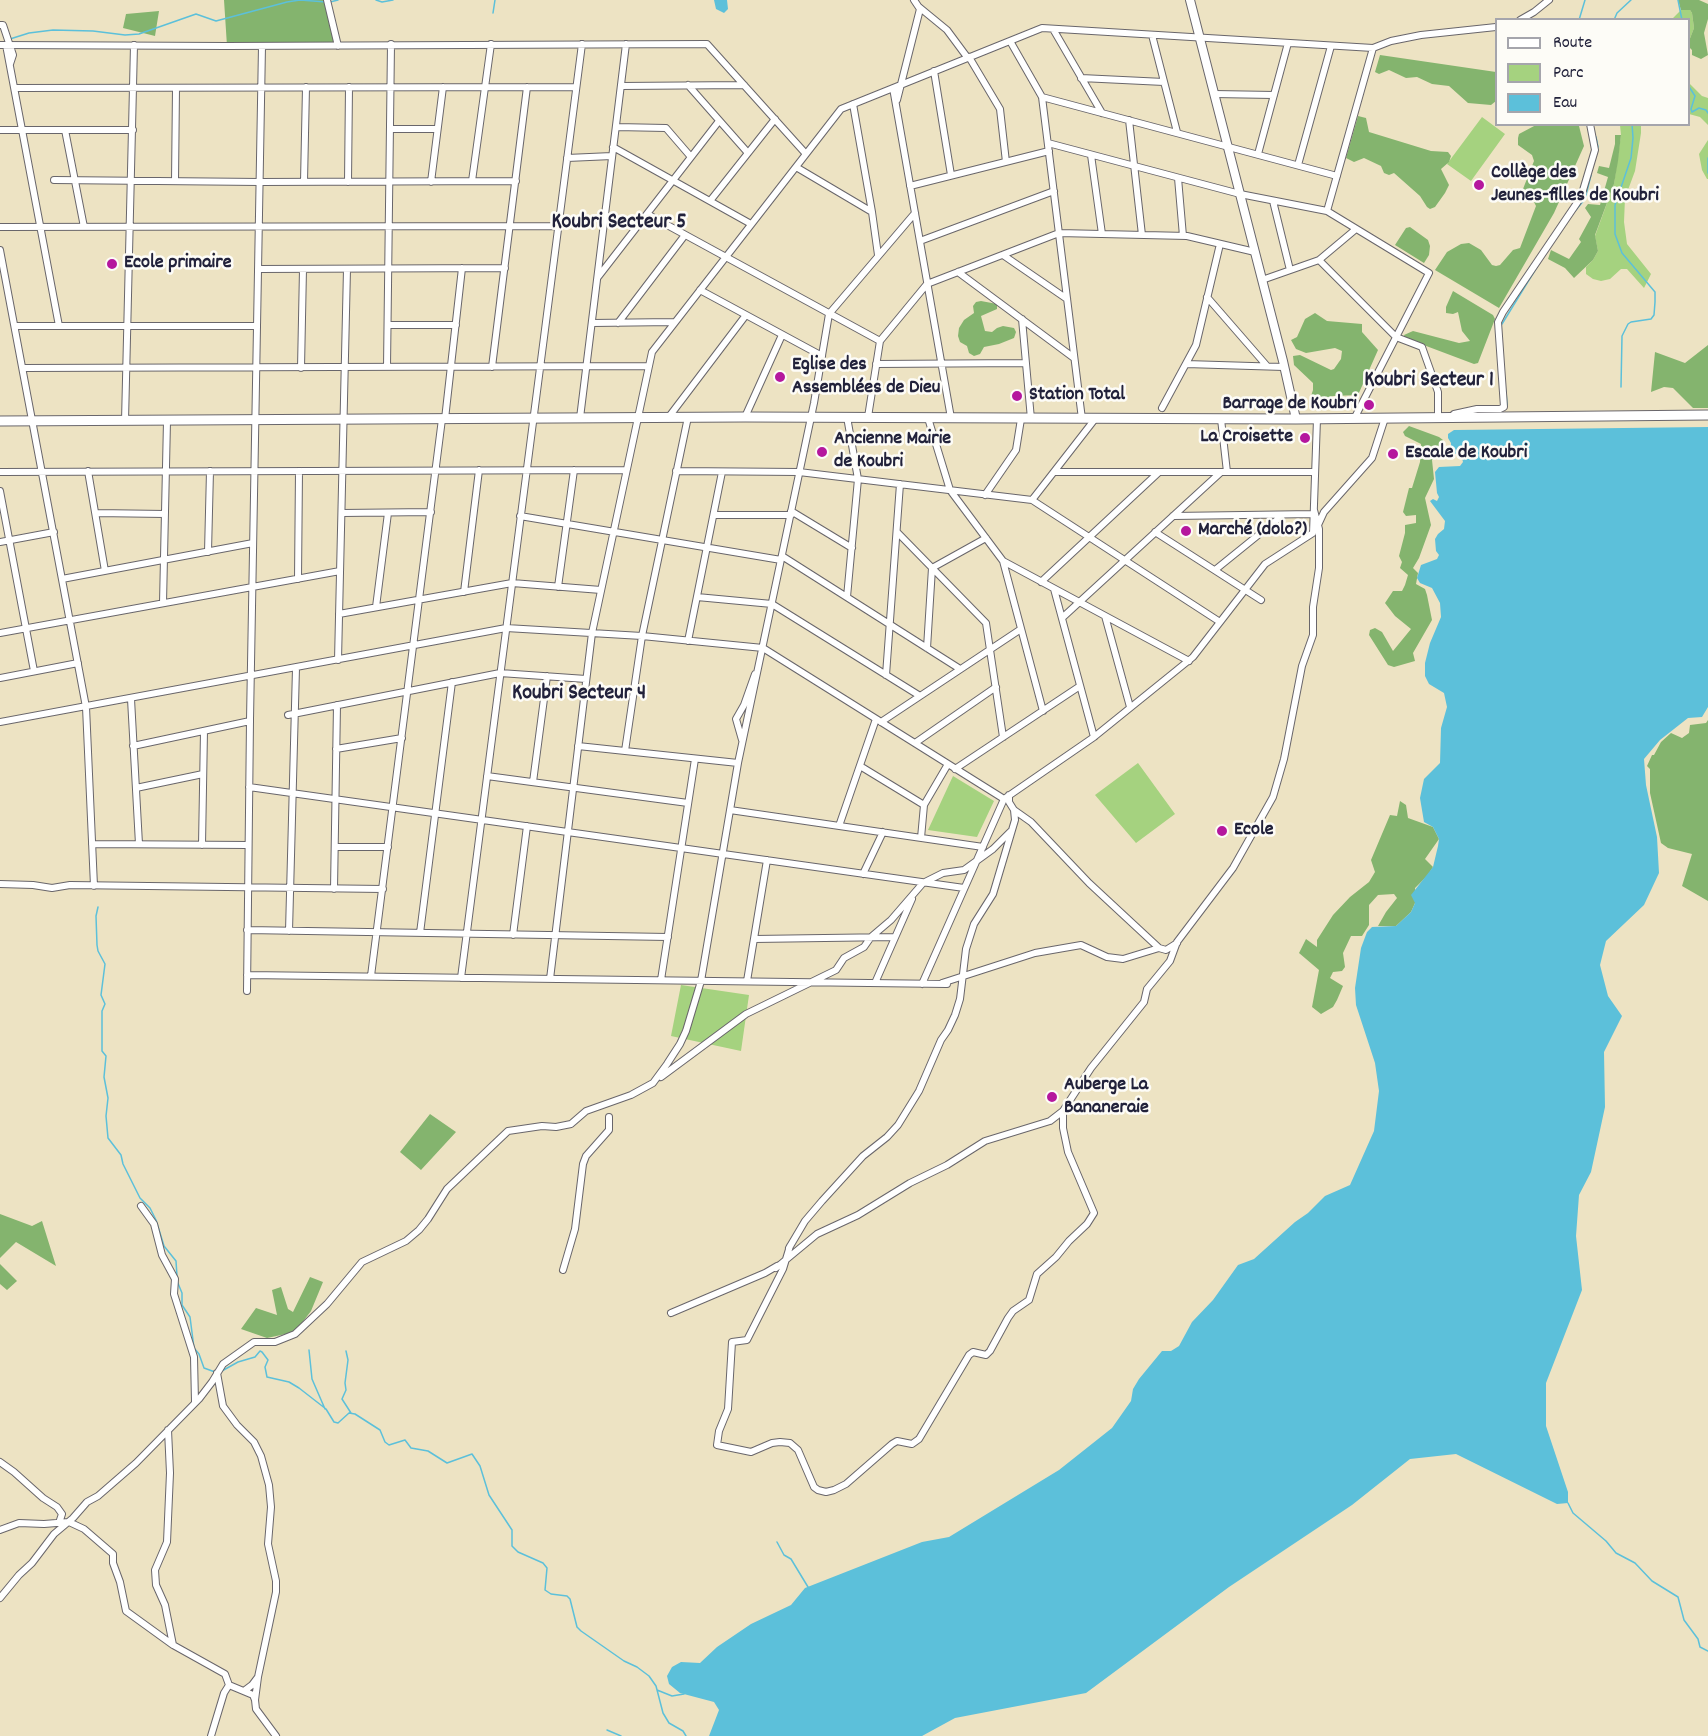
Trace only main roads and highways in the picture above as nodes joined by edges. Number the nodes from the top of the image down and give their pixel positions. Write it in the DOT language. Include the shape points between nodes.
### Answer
graph roads {
  1 [pos="1190,0"];
  2 [pos="1708,415"];
  3 [pos="1296,419"];
  4 [pos="0,422"];
  1 -- 3 [label="main road"];
  2 -- 3 [label="highway"];
  3 -- 4 [label="highway" via="687,417"];
}
